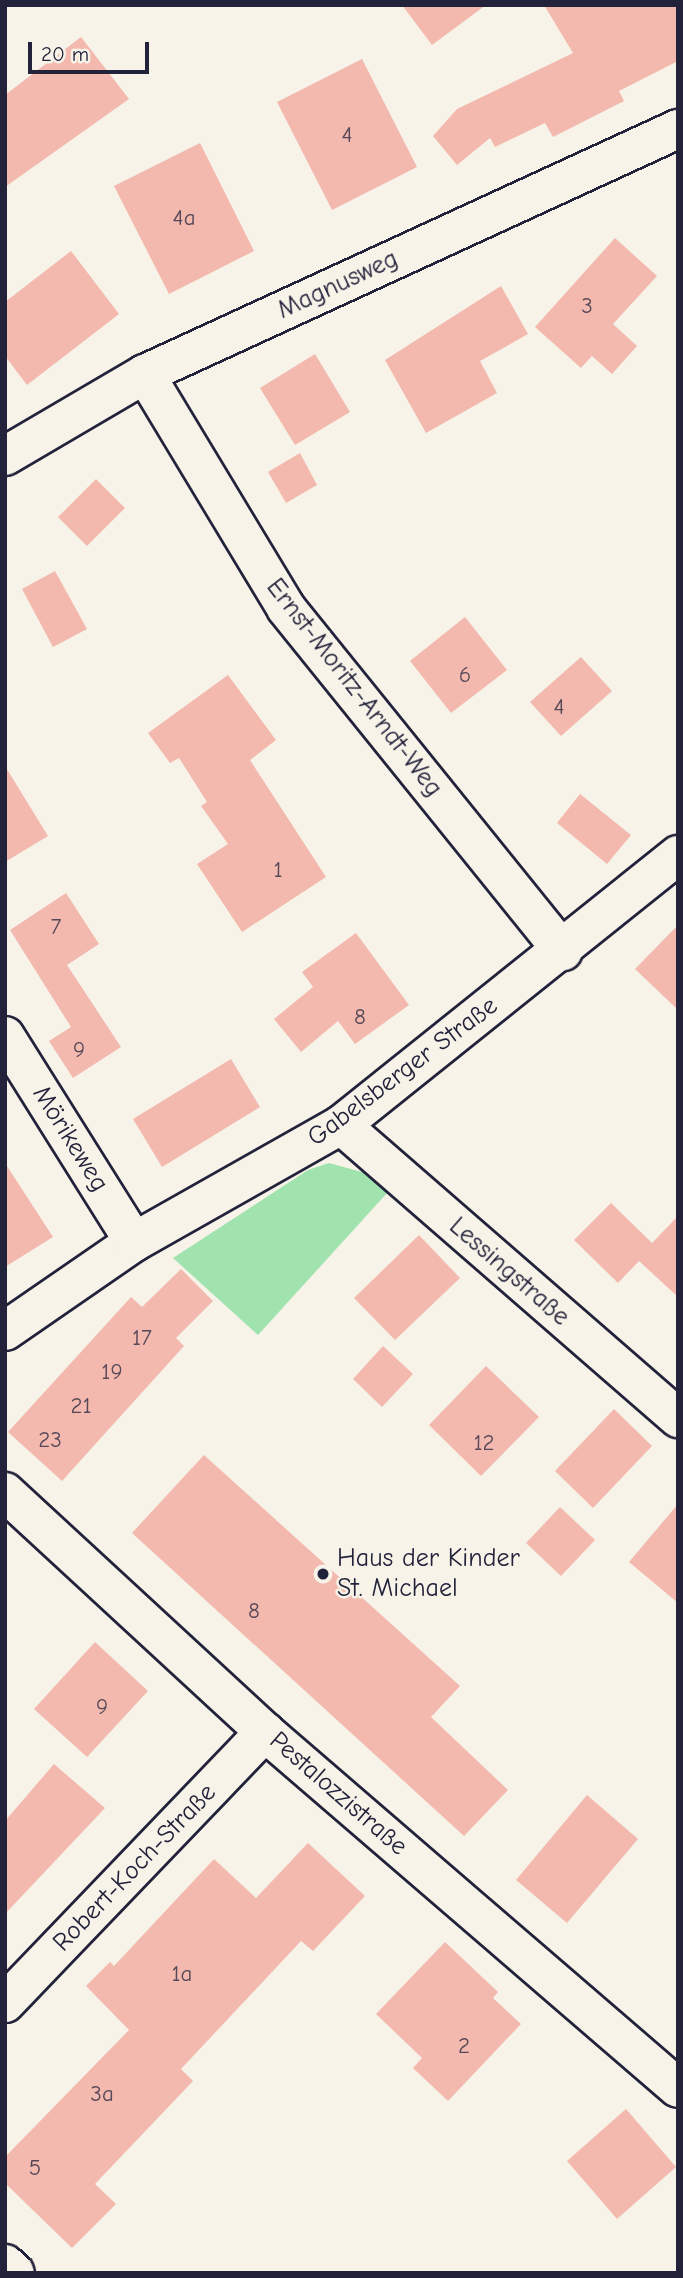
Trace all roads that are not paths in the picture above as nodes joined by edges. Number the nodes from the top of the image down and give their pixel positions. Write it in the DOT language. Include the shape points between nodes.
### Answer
graph roads {
  1 [pos="678,130"];
  2 [pos="145,374"];
  3 [pos="5,456"];
  4 [pos="678,855"];
  5 [pos="563,951"];
  6 [pos="5,1036"];
  7 [pos="341,1125"];
  8 [pos="134,1242"];
  9 [pos="5,1331"];
  10 [pos="678,1419"];
  11 [pos="5,1492"];
  12 [pos="265,1732"];
  13 [pos="5,2003"];
  14 [pos="678,2088"];
  15 [pos="5,2264"];
  16 [pos="15,2273"];
  1 -- 2 [label="street, Magnusweg"];
  2 -- 3 [label="street, Magnusweg"];
  2 -- 5 [label="street, Ernst-Moritz-Arndt-Weg" via="286,608"];
  4 -- 5 [label="street, Gabelsberger Straße"];
  5 -- 7 [label="street, Gabelsberger Straße"];
  6 -- 8 [label="street, Mörikeweg"];
  7 -- 8 [label="street, Gabelsberger Straße"];
  7 -- 10 [label="street, Lessingstraße"];
  8 -- 9 [label="street, Gabelsberger Straße"];
  11 -- 12 [label="street, Pestalozzistraße"];
  12 -- 13 [label="street, Robert-Koch-Straße"];
  12 -- 14 [label="street, Pestalozzistraße"];
  15 -- 16 [label="street"];
}
